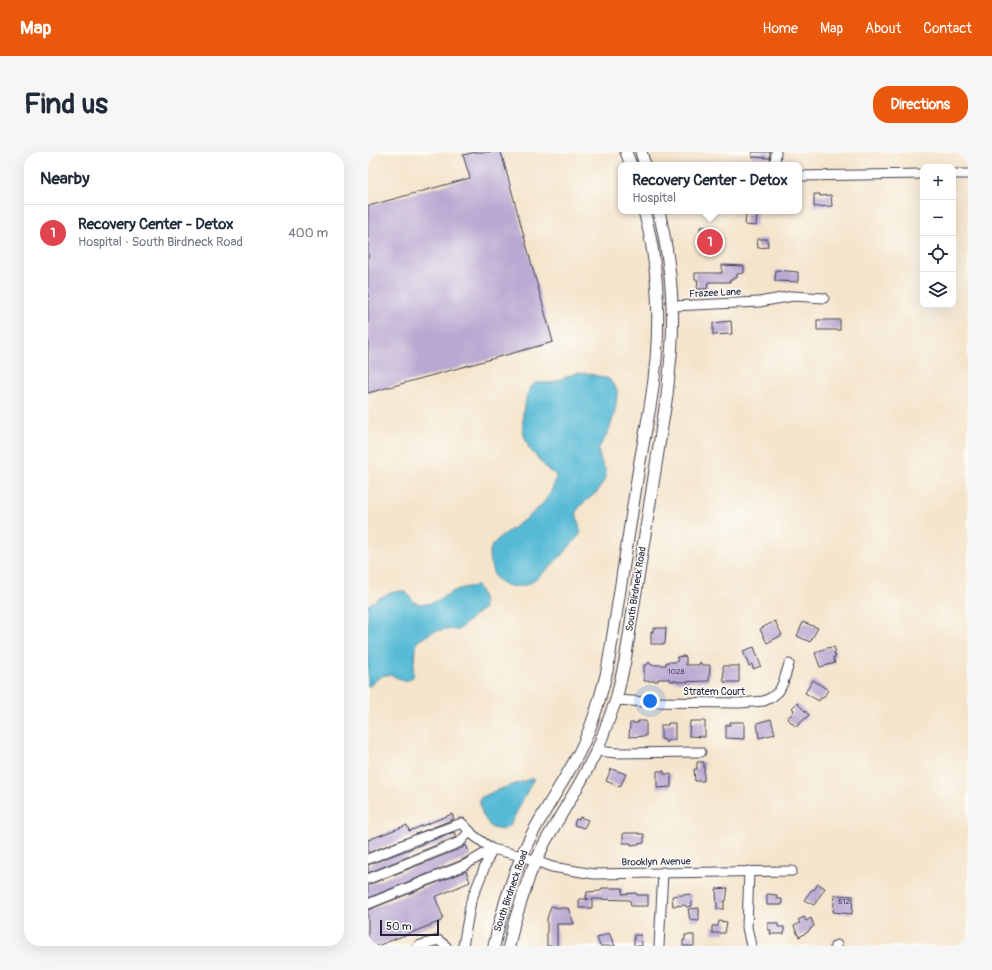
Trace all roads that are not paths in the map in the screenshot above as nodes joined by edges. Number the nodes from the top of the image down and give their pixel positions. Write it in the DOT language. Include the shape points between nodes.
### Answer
graph roads {
  1 [pos="626,152"];
  2 [pos="641,152"];
  3 [pos="776,152"];
  4 [pos="630,162"];
  5 [pos="644,162"];
  6 [pos="775,162"];
  7 [pos="920,174"];
  8 [pos="956,174"];
  9 [pos="968,174"];
  10 [pos="802,176"];
  11 [pos="645,214"];
  12 [pos="660,214"];
  13 [pos="824,298"];
  14 [pos="673,306"];
  15 [pos="790,664"];
  16 [pos="616,700"];
  17 [pos="597,751"];
  18 [pos="701,752"];
  19 [pos="470,831"];
  20 [pos="492,849"];
  21 [pos="522,856"];
  22 [pos="368,859"];
  23 [pos="537,860"];
  24 [pos="792,870"];
  25 [pos="749,871"];
  26 [pos="663,872"];
  27 [pos="368,880"];
  28 [pos="368,904"];
  29 [pos="418,946"];
  30 [pos="446,946"];
  31 [pos="463,946"];
  32 [pos="494,946"];
  33 [pos="509,946"];
  34 [pos="660,946"];
  35 [pos="750,946"];
  1 -- 4 [label="main road"];
  2 -- 5 [label="main road"];
  3 -- 6 [label="street"];
  7 -- 10 [label="street"];
  8 -- 9 [label="street"];
  11 -- 21 [label="main road, South Birdneck Road" via="658,293 656,355 651,401 607,671 584,743"];
  12 -- 14 [label="main road, South Birdneck Road"];
  13 -- 14 [label="street, Frazee Lane" via="793,296 758,302"];
  14 -- 16 [label="main road, South Birdneck Road" via="667,394 625,661"];
  15 -- 16 [label="street, Stratem Court" via="783,684 772,698 764,702"];
  16 -- 17 [label="main road, South Birdneck Road"];
  17 -- 18 [label="street"];
  17 -- 23 [label="main road, South Birdneck Road"];
  19 -- 20 [label="street"];
  19 -- 22 [label="street" via="462,823"];
  19 -- 27 [label="street" via="460,842"];
  20 -- 21 [label="street, Brooklyn Avenue"];
  20 -- 28 [label="street" via="465,865"];
  20 -- 31 [label="street" via="471,901"];
  21 -- 23 [label="street, Brooklyn Avenue"];
  21 -- 32 [label="main road, South Birdneck Road" via="502,913"];
  23 -- 26 [label="street, Brooklyn Avenue" via="552,867 594,874"];
  23 -- 33 [label="main road, South Birdneck Road" via="514,923"];
  24 -- 25 [label="street, Brooklyn Avenue"];
  25 -- 26 [label="street, Brooklyn Avenue"];
  25 -- 35 [label="street" via="747,927"];
  26 -- 34 [label="street"];
  29 -- 30 [label="street" via="438,940"];
}
